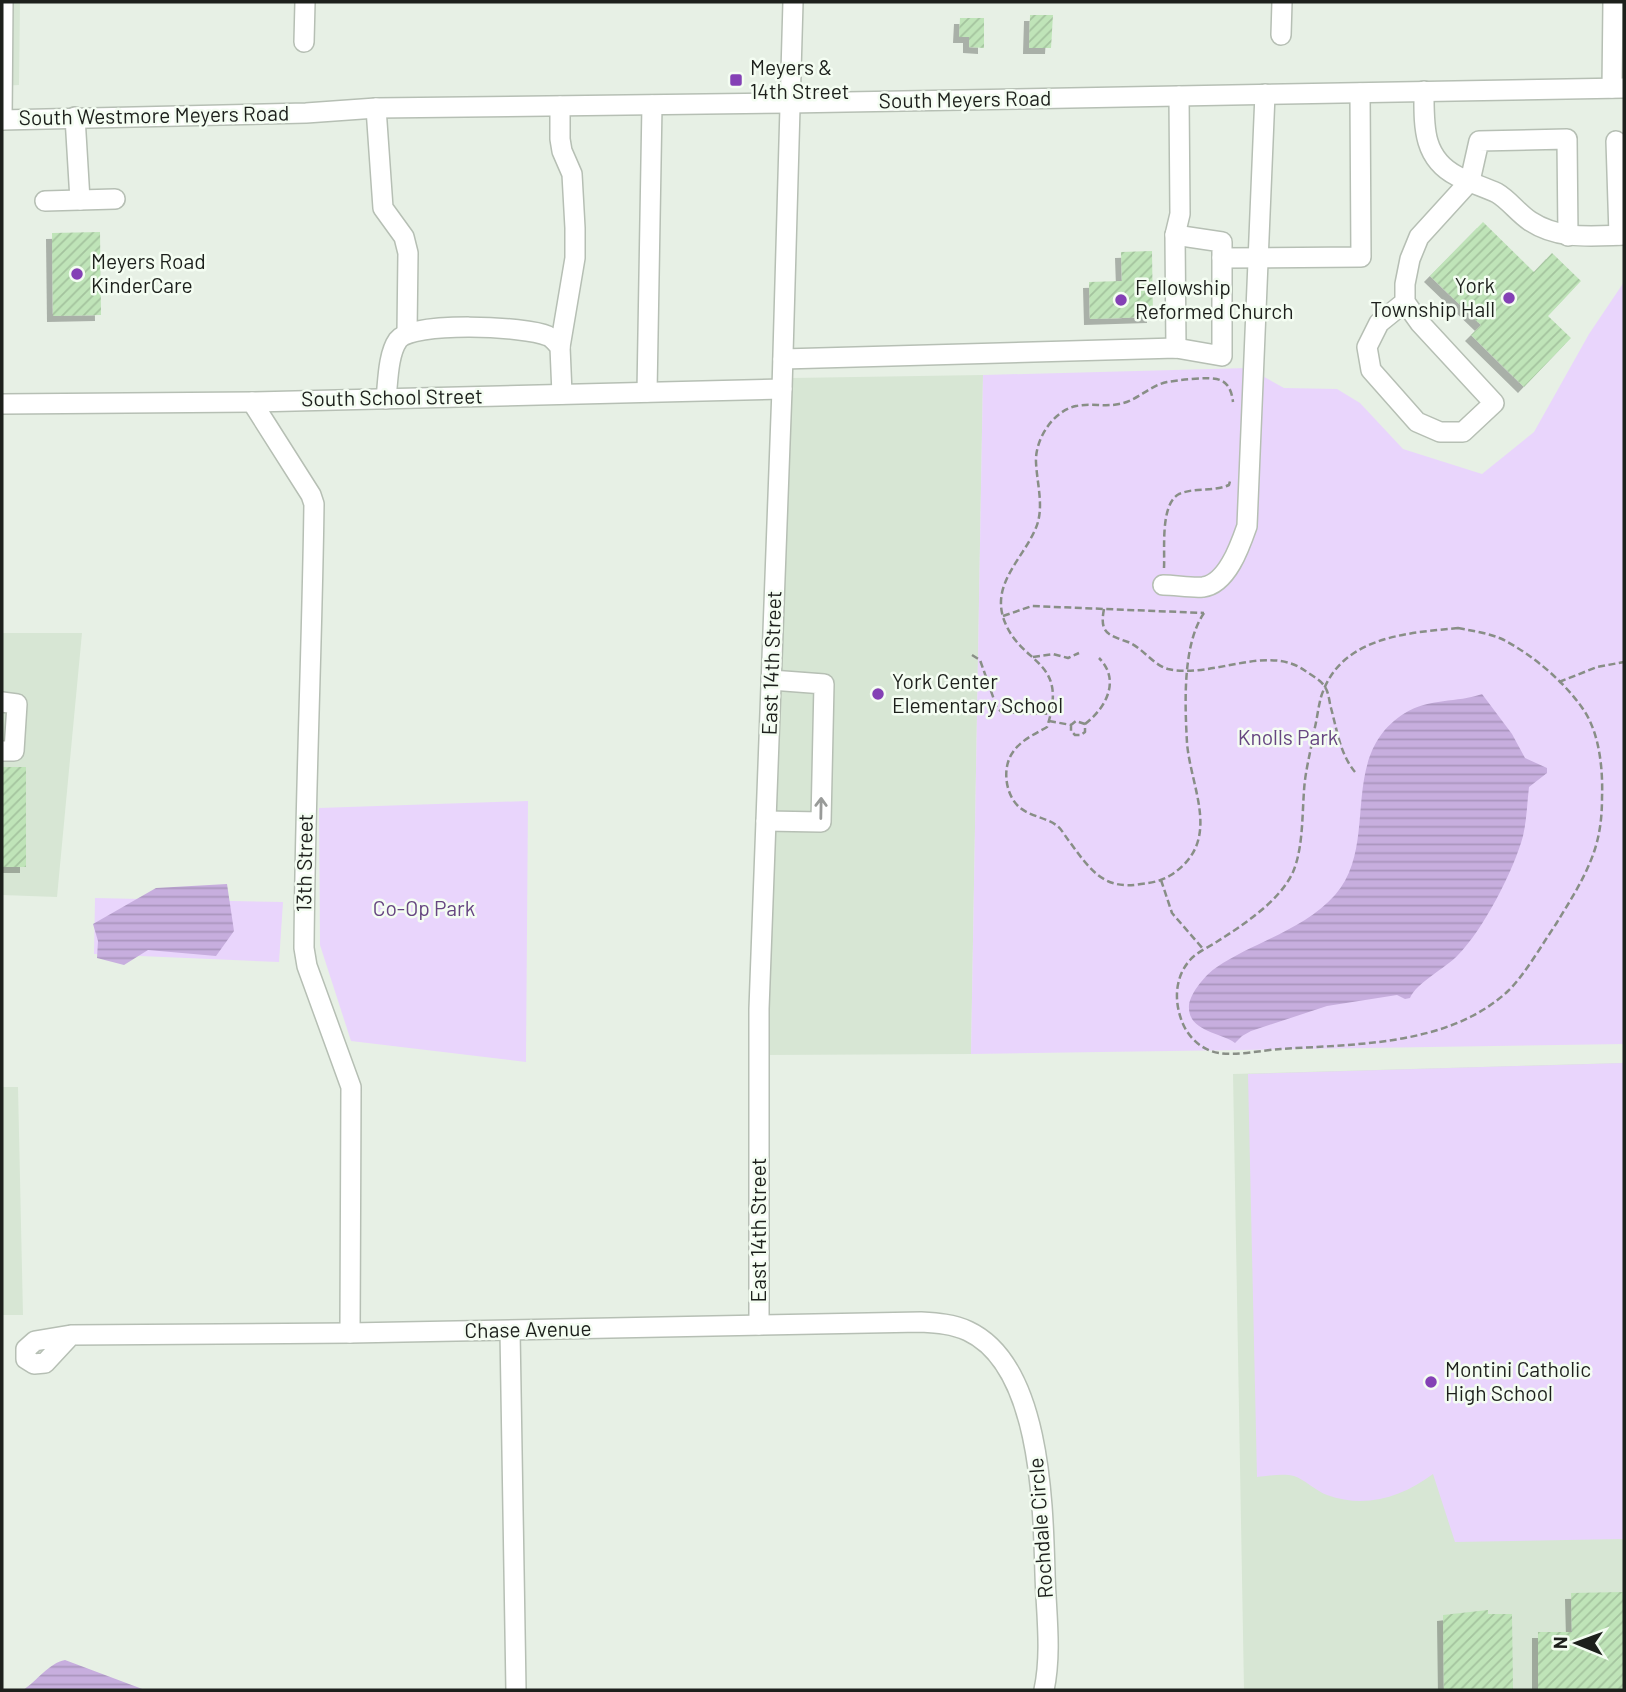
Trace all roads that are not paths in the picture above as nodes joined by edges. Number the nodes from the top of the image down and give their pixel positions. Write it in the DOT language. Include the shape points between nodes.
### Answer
graph roads {
  1 [pos="3,2"];
  2 [pos="304,2"];
  3 [pos="793,2"];
  4 [pos="1282,2"];
  5 [pos="1613,2"];
  6 [pos="1281,35"];
  7 [pos="303,43"];
  8 [pos="2,57"];
  9 [pos="1618,88"];
  10 [pos="1424,91"];
  11 [pos="1360,93"];
  12 [pos="1265,94"];
  13 [pos="1179,96"];
  14 [pos="789,103"];
  15 [pos="652,105"];
  16 [pos="560,106"];
  17 [pos="376,108"];
  18 [pos="306,113"];
  19 [pos="75,117"];
  20 [pos="2,120"];
  21 [pos="1616,141"];
  22 [pos="1470,181"];
  23 [pos="115,199"];
  24 [pos="80,200"];
  25 [pos="45,201"];
  26 [pos="1175,235"];
  27 [pos="1621,235"];
  28 [pos="1568,236"];
  29 [pos="1222,258"];
  30 [pos="1259,258"];
  31 [pos="1405,302"];
  32 [pos="407,333"];
  33 [pos="560,347"];
  34 [pos="1176,348"];
  35 [pos="783,359"];
  36 [pos="782,389"];
  37 [pos="647,392"];
  38 [pos="562,394"];
  39 [pos="386,399"];
  40 [pos="252,402"];
  41 [pos="2,404"];
  42 [pos="1164,585"];
  43 [pos="771,680"];
  44 [pos="2,702"];
  45 [pos="2,751"];
  46 [pos="766,821"];
  47 [pos="759,1325"];
  48 [pos="510,1331"];
  49 [pos="350,1333"];
  50 [pos="71,1335"];
  51 [pos="981,1339"];
  52 [pos="516,1690"];
  53 [pos="1044,1690"];
  1 -- 8 [label="street"];
  2 -- 7 [label="street"];
  3 -- 14 [label="street, East 14th Street"];
  4 -- 6 [label="street"];
  5 -- 9 [label="street"];
  8 -- 20 [label="street"];
  9 -- 10 [label="street, South Meyers Road"];
  10 -- 11 [label="street, South Meyers Road"];
  10 -- 22 [label="street" via="1424,134 1432,155 1455,176"];
  11 -- 12 [label="street, South Meyers Road"];
  11 -- 30 [label="street" via="1361,257"];
  12 -- 13 [label="street, South Meyers Road"];
  12 -- 30 [label="street"];
  13 -- 14 [label="street, South Meyers Road"];
  13 -- 26 [label="street" via="1180,214"];
  14 -- 15 [label="street, South Meyers Road"];
  14 -- 35 [label="street, East 14th Street"];
  15 -- 16 [label="street, South Meyers Road"];
  15 -- 37 [label="street"];
  16 -- 17 [label="street, South Meyers Road"];
  16 -- 33 [label="street" via="562,151 572,174 575,258"];
  17 -- 18 [label="street, South Meyers Road"];
  17 -- 32 [label="street" via="383,208 404,237 408,253"];
  18 -- 19 [label="street, South Westmore Meyers Road"];
  19 -- 20 [label="street, South Westmore Meyers Road"];
  19 -- 24 [label="street"];
  21 -- 27 [label="street"];
  22 -- 28 [label="street" via="1500,195 1544,230"];
  22 -- 28 [label="street" via="1479,141 1567,139"];
  22 -- 31 [label="street" via="1419,237 1410,259"];
  23 -- 24 [label="street"];
  24 -- 25 [label="street"];
  26 -- 29 [label="street" via="1222,242"];
  26 -- 34 [label="street"];
  27 -- 28 [label="street"];
  29 -- 30 [label="street"];
  29 -- 34 [label="street" via="1222,356"];
  30 -- 42 [label="street" via="1247,526 1215,583"];
  31 -- 31 [label="street" via="1494,403 1463,432 1440,432 1417,422 1371,370 1367,347 1379,323"];
  32 -- 33 [label="street" via="475,326 516,328 550,337"];
  32 -- 39 [label="street" via="394,350"];
  33 -- 38 [label="street"];
  34 -- 35 [label="street"];
  35 -- 36 [label="street, East 14th Street"];
  36 -- 37 [label="street, South School Street"];
  36 -- 43 [label="street, East 14th Street"];
  37 -- 38 [label="street, South School Street"];
  38 -- 39 [label="street, South School Street"];
  39 -- 40 [label="street, South School Street"];
  40 -- 41 [label="street, South School Street"];
  40 -- 49 [label="street, 13th Street" via="314,504 304,948 351,1087"];
  43 -- 46 [label="street, East 14th Street"];
  46 -- 43 [label="street, one-way" via="821,822 824,684"];
  44 -- 45 [label="street" via="17,704 14,751"];
  46 -- 47 [label="street, East 14th Street" via="759,1009"];
  47 -- 48 [label="street, Chase Avenue"];
  47 -- 51 [label="street, Chase Avenue" via="921,1322 956,1327"];
  48 -- 49 [label="street, Chase Avenue"];
  48 -- 52 [label="street"];
  49 -- 50 [label="street, Chase Avenue"];
  51 -- 53 [label="street, Rochdale Circle" via="1014,1383 1037,1458 1044,1514 1048,1658"];
}
